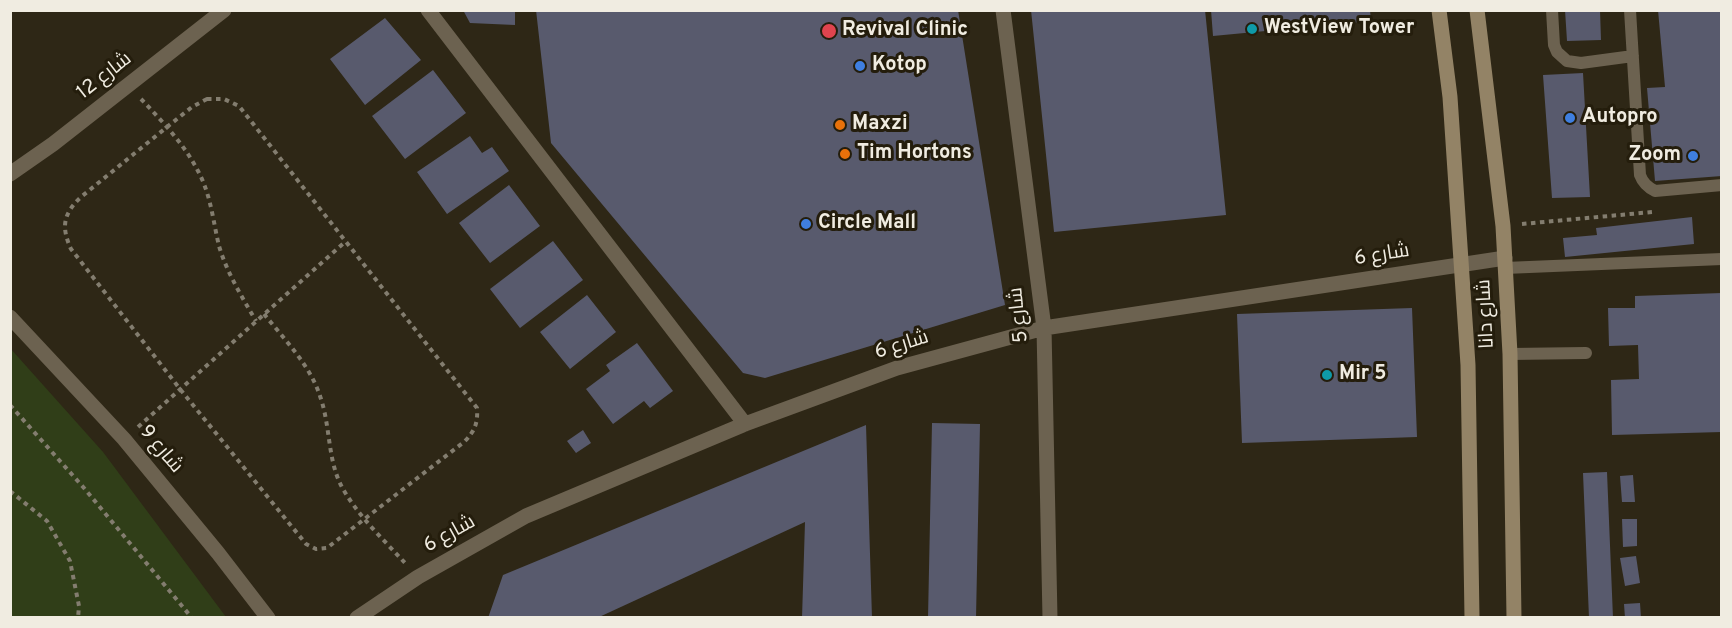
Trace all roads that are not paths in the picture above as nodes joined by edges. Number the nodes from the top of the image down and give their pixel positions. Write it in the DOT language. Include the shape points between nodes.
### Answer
graph roads {
  1 [pos="428,10"];
  2 [pos="1003,10"];
  3 [pos="1439,10"];
  4 [pos="1477,10"];
  5 [pos="1552,10"];
  6 [pos="1630,10"];
  7 [pos="219,12"];
  8 [pos="1633,56"];
  9 [pos="10,174"];
  10 [pos="1722,185"];
  11 [pos="1722,260"];
  12 [pos="1505,263"];
  13 [pos="1462,265"];
  14 [pos="10,317"];
  15 [pos="1044,328"];
  16 [pos="1586,353"];
  17 [pos="1510,354"];
  18 [pos="745,424"];
  19 [pos="268,618"];
  20 [pos="357,618"];
  21 [pos="1050,618"];
  22 [pos="1472,618"];
  23 [pos="1514,618"];
  1 -- 18 [label="street"];
  2 -- 15 [label="street, شارع 5"];
  3 -- 13 [label="street, شارع دانا" via="1450,97"];
  4 -- 12 [label="street, شارع دانا"];
  5 -- 8 [label="lane" via="1554,45 1567,61 1581,63"];
  6 -- 8 [label="lane"];
  7 -- 9 [label="street, شارع 12"];
  8 -- 10 [label="lane" via="1642,96 1643,182 1655,191"];
  11 -- 12 [label="lane"];
  12 -- 13 [label="street, شارع 6"];
  12 -- 17 [label="street, شارع دانا"];
  13 -- 15 [label="street, شارع 6"];
  13 -- 22 [label="street, شارع دانا" via="1468,365"];
  14 -- 19 [label="street, شارع 9" via="124,439"];
  15 -- 18 [label="street, شارع 6" via="897,368"];
  15 -- 21 [label="street, شارع 5"];
  16 -- 17 [label="lane"];
  17 -- 23 [label="street, شارع دانا"];
  18 -- 20 [label="street, شارع 6" via="526,516 418,577"];
}
